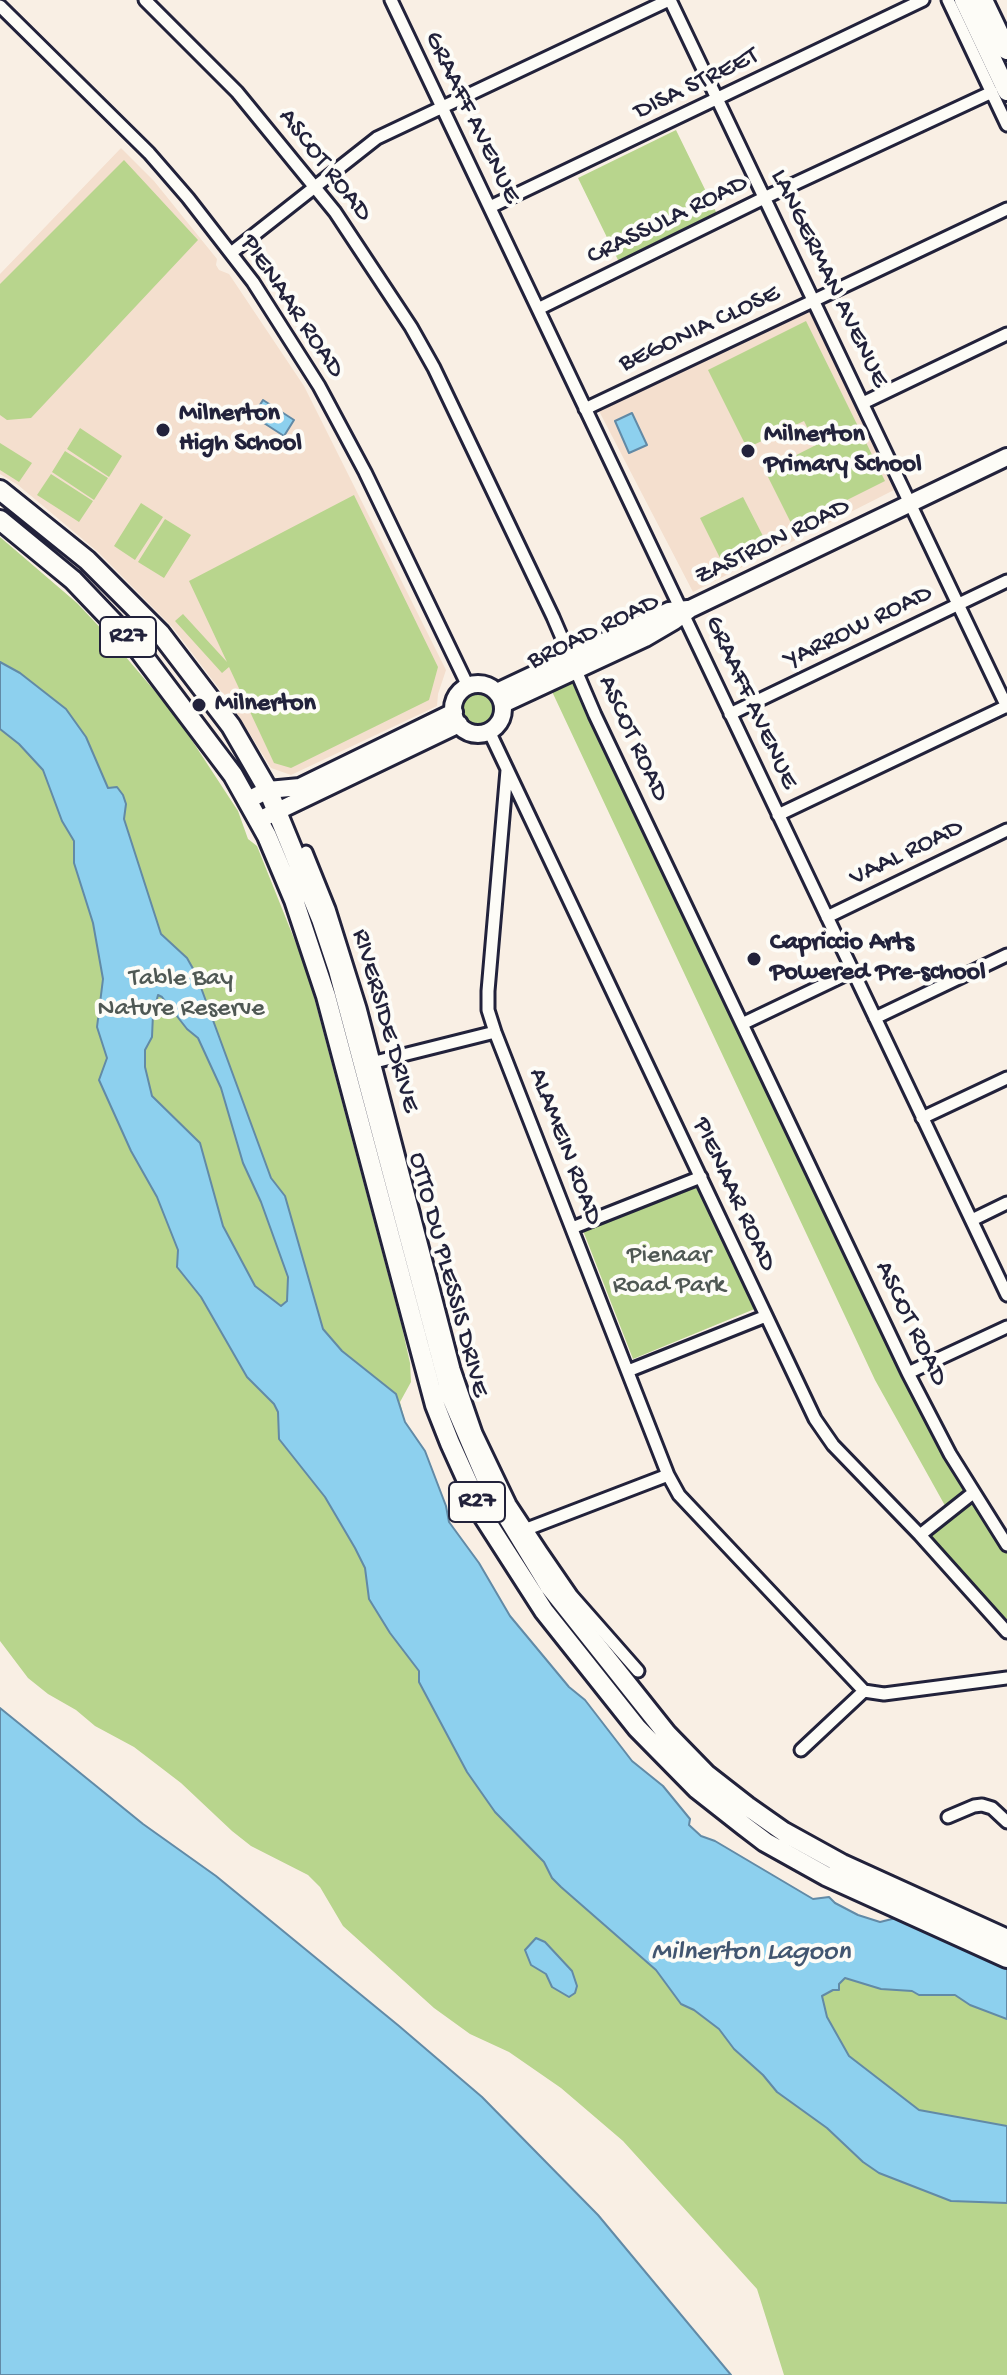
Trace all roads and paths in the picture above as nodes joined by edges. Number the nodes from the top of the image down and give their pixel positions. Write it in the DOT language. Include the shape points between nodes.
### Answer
graph roads {
  1 [pos="145,0"];
  2 [pos="670,0"];
  3 [pos="923,0"];
  4 [pos="948,0"];
  5 [pos="964,0"];
  6 [pos="983,0"];
  7 [pos="396,2"];
  8 [pos="0,6"];
  9 [pos="1007,50"];
  10 [pos="1002,87"];
  11 [pos="717,100"];
  12 [pos="441,106"];
  13 [pos="1007,125"];
  14 [pos="314,186"];
  15 [pos="764,198"];
  16 [pos="490,207"];
  17 [pos="1007,209"];
  18 [pos="231,253"];
  19 [pos="813,301"];
  20 [pos="538,309"];
  21 [pos="1007,334"];
  22 [pos="863,403"];
  23 [pos="585,409"];
  24 [pos="1007,457"];
  25 [pos="0,490"];
  26 [pos="910,503"];
  27 [pos="0,520"];
  28 [pos="1007,581"];
  29 [pos="958,604"];
  30 [pos="685,611"];
  31 [pos="573,664"];
  32 [pos="468,686"];
  33 [pos="500,698"];
  34 [pos="1007,706"];
  35 [pos="730,714"];
  36 [pos="457,718"];
  37 [pos="489,731"];
  38 [pos="507,770"];
  39 [pos="347,772"];
  40 [pos="268,790"];
  41 [pos="248,800"];
  42 [pos="278,812"];
  43 [pos="778,815"];
  44 [pos="529,817"];
  45 [pos="503,818"];
  46 [pos="259,820"];
  47 [pos="1007,830"];
  48 [pos="306,852"];
  49 [pos="827,917"];
  50 [pos="1007,955"];
  51 [pos="853,971"];
  52 [pos="875,1018"];
  53 [pos="742,1024"];
  54 [pos="495,1032"];
  55 [pos="375,1062"];
  56 [pos="1007,1078"];
  57 [pos="922,1118"];
  58 [pos="701,1177"];
  59 [pos="1007,1203"];
  60 [pos="972,1220"];
  61 [pos="572,1228"];
  62 [pos="1007,1295"];
  63 [pos="766,1316"];
  64 [pos="1007,1327"];
  65 [pos="628,1371"];
  66 [pos="908,1373"];
  67 [pos="668,1475"];
  68 [pos="973,1493"];
  69 [pos="527,1529"];
  70 [pos="920,1535"];
  71 [pos="1007,1545"];
  72 [pos="1007,1632"];
  73 [pos="638,1671"];
  74 [pos="1007,1678"];
  75 [pos="864,1691"];
  76 [pos="801,1750"];
  77 [pos="948,1817"];
  78 [pos="1007,1822"];
  79 [pos="1007,1939"];
  80 [pos="1007,1958"];
  1 -- 14 [label="street, ASCOT ROAD" via="237,92"];
  2 -- 11 [label="street, LANGERMAN AVENUE"];
  2 -- 12 [label="street"];
  3 -- 11 [label="street, DISA STREET"];
  4 -- 10 [label="street"];
  5 -- 10 [label="main road"];
  6 -- 9 [label="main road"];
  7 -- 12 [label="street, GRAAFF AVENUE"];
  8 -- 18 [label="street, PIENAAR ROAD" via="149,153"];
  10 -- 13 [label="street"];
  10 -- 15 [label="street, CRASSULA ROAD"];
  11 -- 15 [label="street, LANGERMAN AVENUE"];
  11 -- 16 [label="street, DISA STREET"];
  12 -- 14 [label="street" via="377,138"];
  12 -- 16 [label="street, GRAAFF AVENUE"];
  14 -- 18 [label="street"];
  14 -- 31 [label="street, ASCOT ROAD" via="434,368"];
  15 -- 19 [label="street, LANGERMAN AVENUE"];
  15 -- 20 [label="street, CRASSULA ROAD"];
  16 -- 20 [label="street, GRAAFF AVENUE"];
  17 -- 19 [label="street, BEGONIA CLOSE"];
  18 -- 32 [label="street, PIENAAR ROAD" via="319,386"];
  19 -- 22 [label="street, LANGERMAN AVENUE"];
  19 -- 23 [label="street, BEGONIA CLOSE"];
  20 -- 23 [label="street, GRAAFF AVENUE"];
  21 -- 22 [label="street"];
  22 -- 26 [label="street, LANGERMAN AVENUE"];
  23 -- 30 [label="street, GRAAFF AVENUE"];
  24 -- 26 [label="street, ZASTRON ROAD"];
  25 -- 40 [label="main road, OTTO DU PLESSIS DRIVE / R27" via="87,560 160,633 231,726"];
  26 -- 29 [label="street, LANGERMAN AVENUE"];
  26 -- 30 [label="street, ZASTRON ROAD"];
  27 -- 41 [label="main road, OTTO DU PLESSIS DRIVE / R27" via="73,580 135,645"];
  28 -- 29 [label="street, YARROW ROAD"];
  29 -- 34 [label="street, LANGERMAN AVENUE"];
  29 -- 35 [label="street, YARROW ROAD"];
  30 -- 31 [label="street, BROAD ROAD" via="645,638"];
  30 -- 35 [label="street, GRAAFF AVENUE"];
  31 -- 33 [label="street, BROAD ROAD"];
  31 -- 53 [label="street, ASCOT ROAD"];
  32 -- 33 [label="street" via="482,684"];
  32 -- 36 [label="street" via="457,697"];
  33 -- 37 [label="street" via="500,720"];
  34 -- 43 [label="street"];
  35 -- 43 [label="street, GRAAFF AVENUE"];
  36 -- 37 [label="street" via="472,732"];
  36 -- 39 [label="street"];
  37 -- 38 [label="street, PIENAAR ROAD"];
  38 -- 44 [label="street, PIENAAR ROAD"];
  38 -- 45 [label="street, ALAMEIN ROAD"];
  39 -- 40 [label="street" via="300,787"];
  39 -- 42 [label="street"];
  40 -- 41 [label="street"];
  40 -- 42 [label="main road, OTTO DU PLESSIS DRIVE / R27"];
  41 -- 46 [label="main road, OTTO DU PLESSIS DRIVE / R27"];
  42 -- 46 [label="street"];
  42 -- 79 [label="main road, OTTO DU PLESSIS DRIVE / R27" via="338,970 452,1399 491,1490 531,1558 564,1607 706,1774 784,1832 842,1864"];
  43 -- 49 [label="street, GRAAFF AVENUE"];
  44 -- 45 [label="street"];
  44 -- 58 [label="street, PIENAAR ROAD"];
  45 -- 54 [label="street, ALAMEIN ROAD" via="488,1000"];
  46 -- 80 [label="main road, OTTO DU PLESSIS DRIVE / R27" via="294,900 326,996 435,1405 477,1504 522,1578 637,1728 719,1807 765,1842 826,1876"];
  47 -- 49 [label="street, VAAL ROAD"];
  48 -- 55 [label="street, RIVERSIDE DRIVE" via="340,941"];
  49 -- 51 [label="street, GRAAFF AVENUE"];
  50 -- 52 [label="street"];
  51 -- 52 [label="street, GRAAFF AVENUE"];
  51 -- 53 [label="street"];
  52 -- 57 [label="street, GRAAFF AVENUE"];
  53 -- 66 [label="street, ASCOT ROAD"];
  54 -- 55 [label="street"];
  54 -- 61 [label="street, ALAMEIN ROAD"];
  55 -- 69 [label="street, RIVERSIDE DRIVE" via="464,1399 497,1481"];
  56 -- 57 [label="street"];
  57 -- 60 [label="street, GRAAFF AVENUE"];
  58 -- 61 [label="street"];
  58 -- 63 [label="street, PIENAAR ROAD"];
  59 -- 60 [label="street"];
  60 -- 62 [label="street, GRAAFF AVENUE"];
  61 -- 65 [label="street, ALAMEIN ROAD"];
  63 -- 65 [label="street"];
  63 -- 70 [label="street, PIENAAR ROAD" via="823,1432"];
  64 -- 66 [label="street"];
  65 -- 67 [label="street, ALAMEIN ROAD"];
  66 -- 68 [label="street, ASCOT ROAD"];
  67 -- 69 [label="street"];
  67 -- 75 [label="street, ALAMEIN ROAD" via="688,1506"];
  68 -- 70 [label="street"];
  68 -- 71 [label="street, ASCOT ROAD"];
  69 -- 73 [label="street, RIVERSIDE DRIVE" via="572,1596"];
  70 -- 72 [label="street, PIENAAR ROAD"];
  74 -- 75 [label="street" via="884,1694"];
  75 -- 76 [label="street"];
  77 -- 78 [label="street" via="982,1805"];
}
